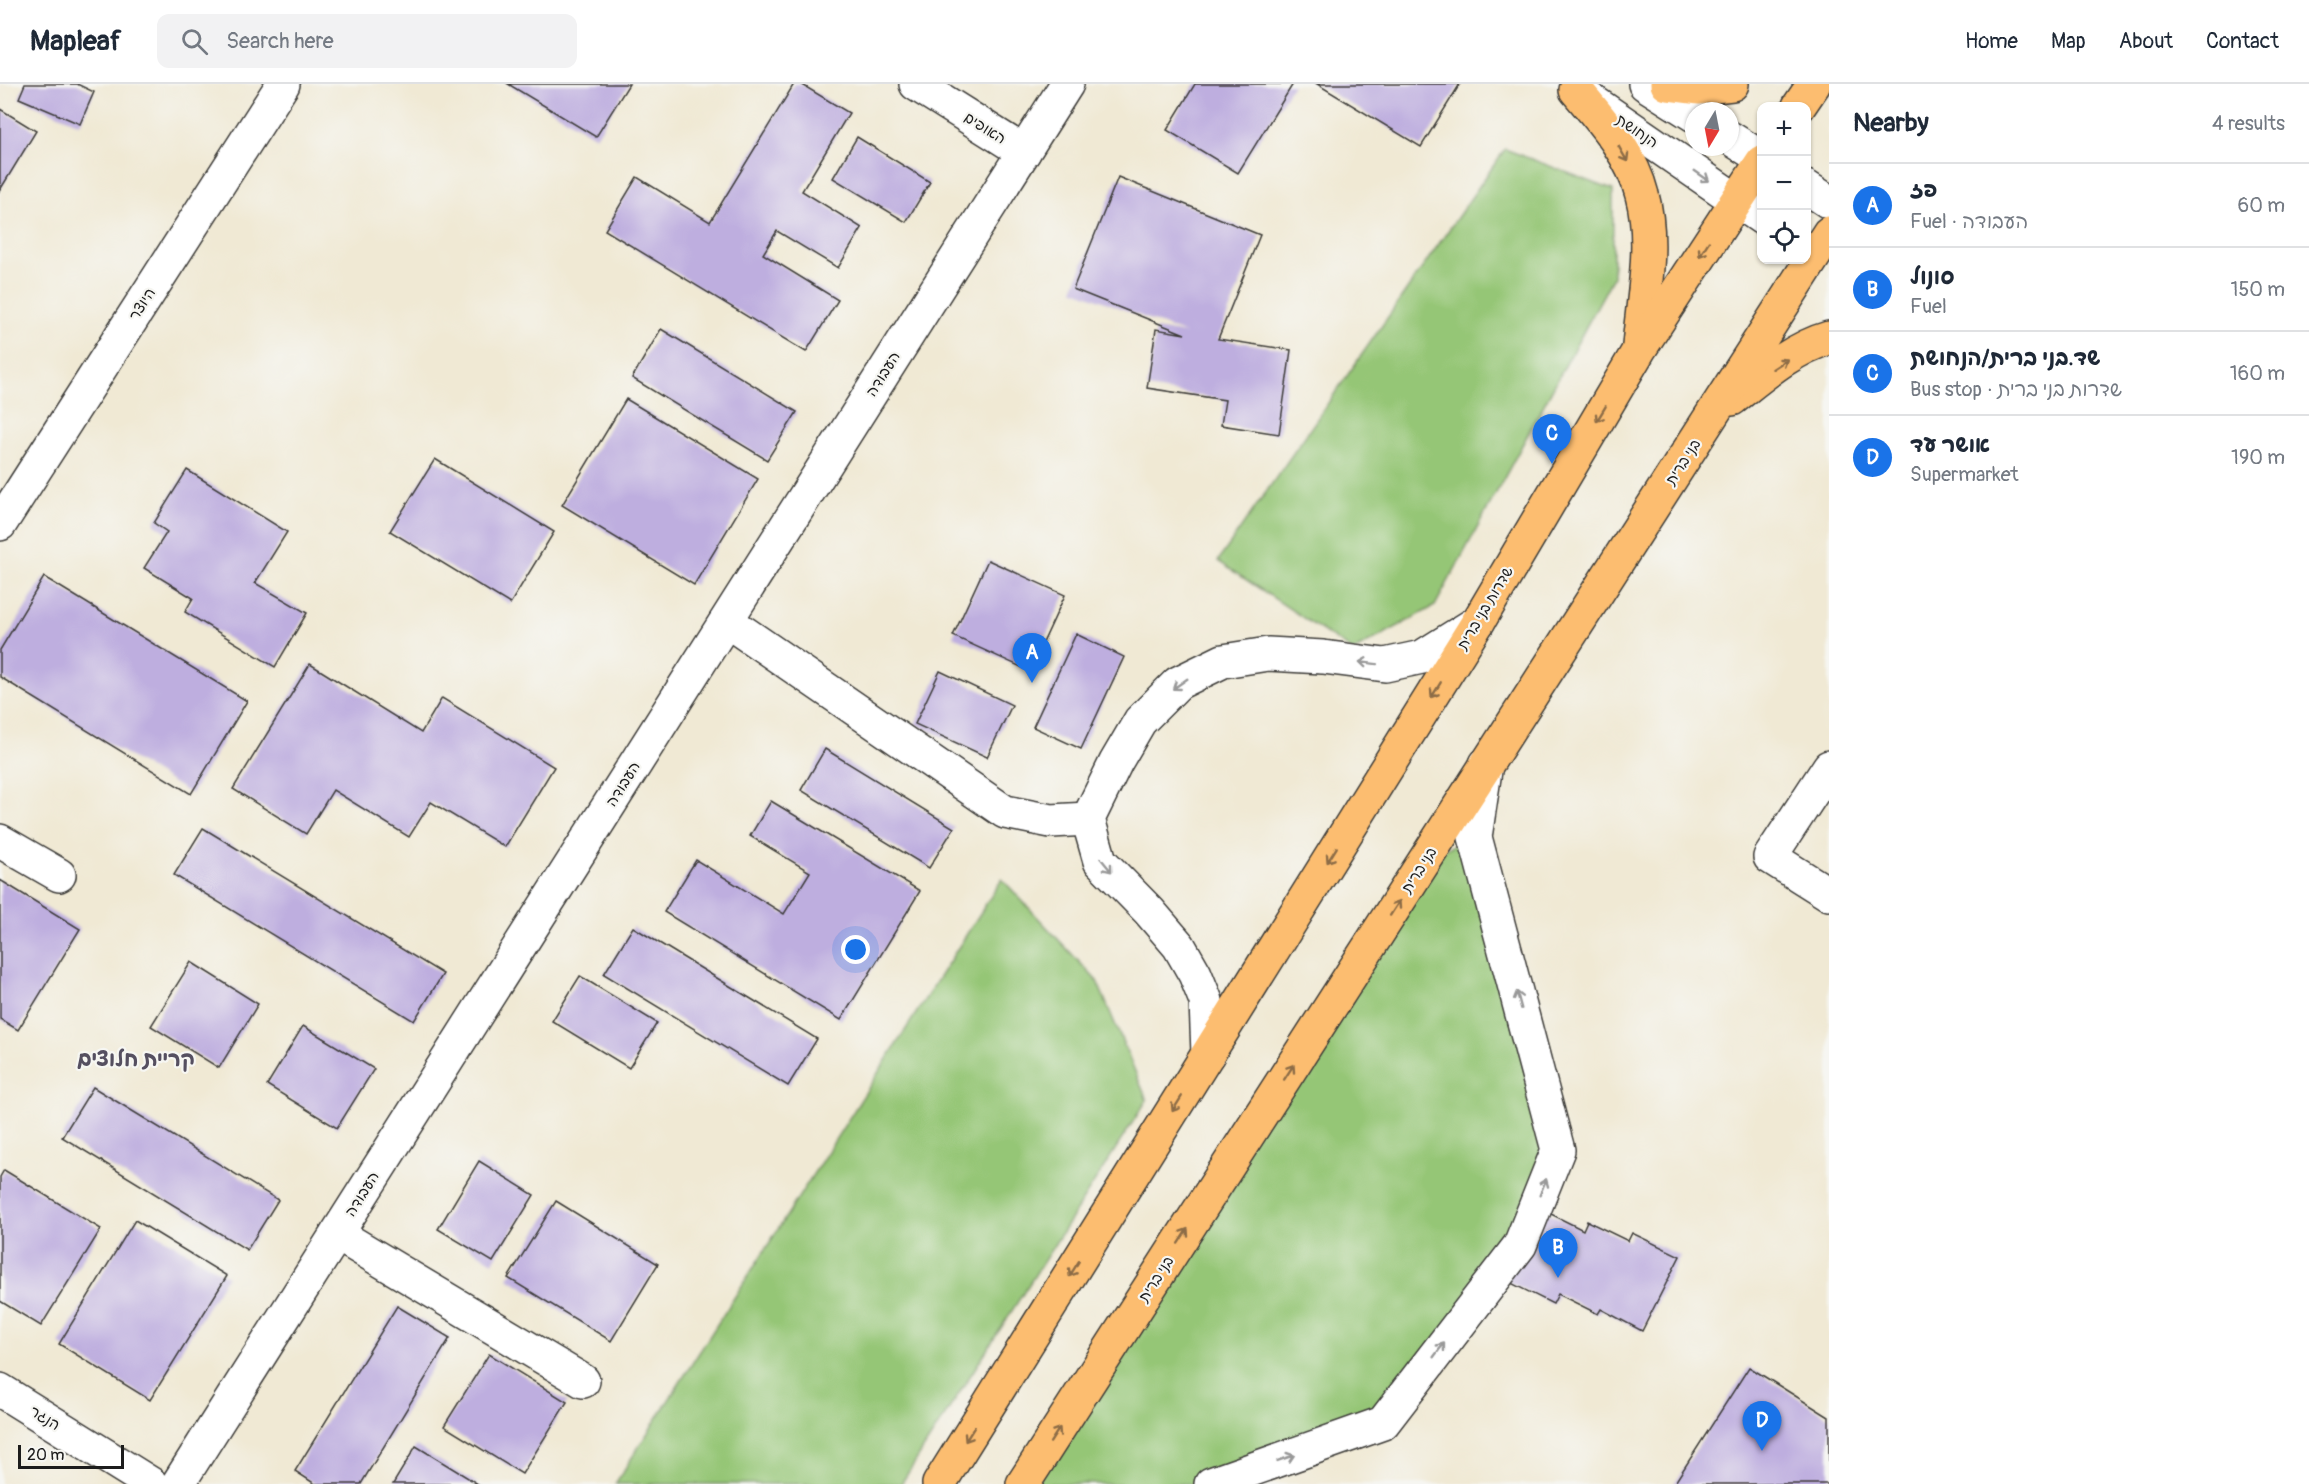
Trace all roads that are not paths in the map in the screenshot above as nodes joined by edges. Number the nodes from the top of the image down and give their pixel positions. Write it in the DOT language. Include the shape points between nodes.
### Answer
graph roads {
  1 [pos="284,84"];
  2 [pos="916,84"];
  3 [pos="1067,84"];
  4 [pos="1644,84"];
  5 [pos="1667,84"];
  6 [pos="1732,84"];
  7 [pos="1814,84"];
  8 [pos="1572,87"];
  9 [pos="1802,102"];
  10 [pos="1685,109"];
  11 [pos="1739,144"];
  12 [pos="1024,152"];
  13 [pos="1758,156"];
  14 [pos="1757,176"];
  15 [pos="1811,190"];
  16 [pos="1829,202"];
  17 [pos="1748,209"];
  18 [pos="1820,251"];
  19 [pos="1829,338"];
  20 [pos="1639,350"];
  21 [pos="1716,411"];
  22 [pos="0,524"];
  23 [pos="727,621"];
  24 [pos="1478,622"];
  25 [pos="1486,764"];
  26 [pos="1829,767"];
  27 [pos="1088,819"];
  28 [pos="0,841"];
  29 [pos="59,875"];
  30 [pos="1829,894"];
  31 [pos="1208,1054"];
  32 [pos="337,1234"];
  33 [pos="583,1381"];
  34 [pos="0,1390"];
  35 [pos="151,1484"];
  36 [pos="178,1484"];
  37 [pos="939,1484"];
  38 [pos="1023,1484"];
  39 [pos="1211,1484"];
  1 -- 22 [label="street, היוצר"];
  2 -- 12 [label="street, האופים"];
  3 -- 12 [label="street, העבודה"];
  4 -- 10 [label="street"];
  5 -- 6 [label="main road" via="1698,88"];
  7 -- 9 [label="main road"];
  8 -- 17 [label="street, הנחושת, one-way"];
  8 -- 20 [label="main road, one-way" via="1610,131 1642,193 1647,258"];
  11 -- 13 [label="street"];
  12 -- 23 [label="street, העבודה"];
  14 -- 17 [label="main road, שדרות בני ברית"];
  15 -- 16 [label="street"];
  17 -- 20 [label="main road, שדרות בני ברית, one-way"];
  18 -- 21 [label="main road, בני ברית"];
  21 -- 19 [label="main road, one-way" via="1777,365"];
  20 -- 24 [label="main road, שדרות בני ברית, one-way"];
  21 -- 25 [label="main road, בני ברית"];
  23 -- 27 [label="street" via="1005,812 1051,821"];
  23 -- 32 [label="street, העבודה"];
  24 -- 27 [label="street, one-way" via="1422,657 1385,665 1268,654 1223,661 1178,683 1140,721"];
  24 -- 31 [label="main road, שדרות בני ברית, one-way"];
  38 -- 25 [label="main road, בני ברית, one-way"];
  39 -- 25 [label="street, one-way" via="1383,1423 1520,1245 1558,1150 1475,837"];
  26 -- 30 [label="street" via="1770,857"];
  27 -- 31 [label="street, one-way" via="1100,861 1171,937 1195,974 1206,1001"];
  28 -- 29 [label="street"];
  31 -- 37 [label="main road, one-way"];
  32 -- 33 [label="street"];
  32 -- 36 [label="street, העבודה"];
  34 -- 35 [label="street, הנגר"];
}
